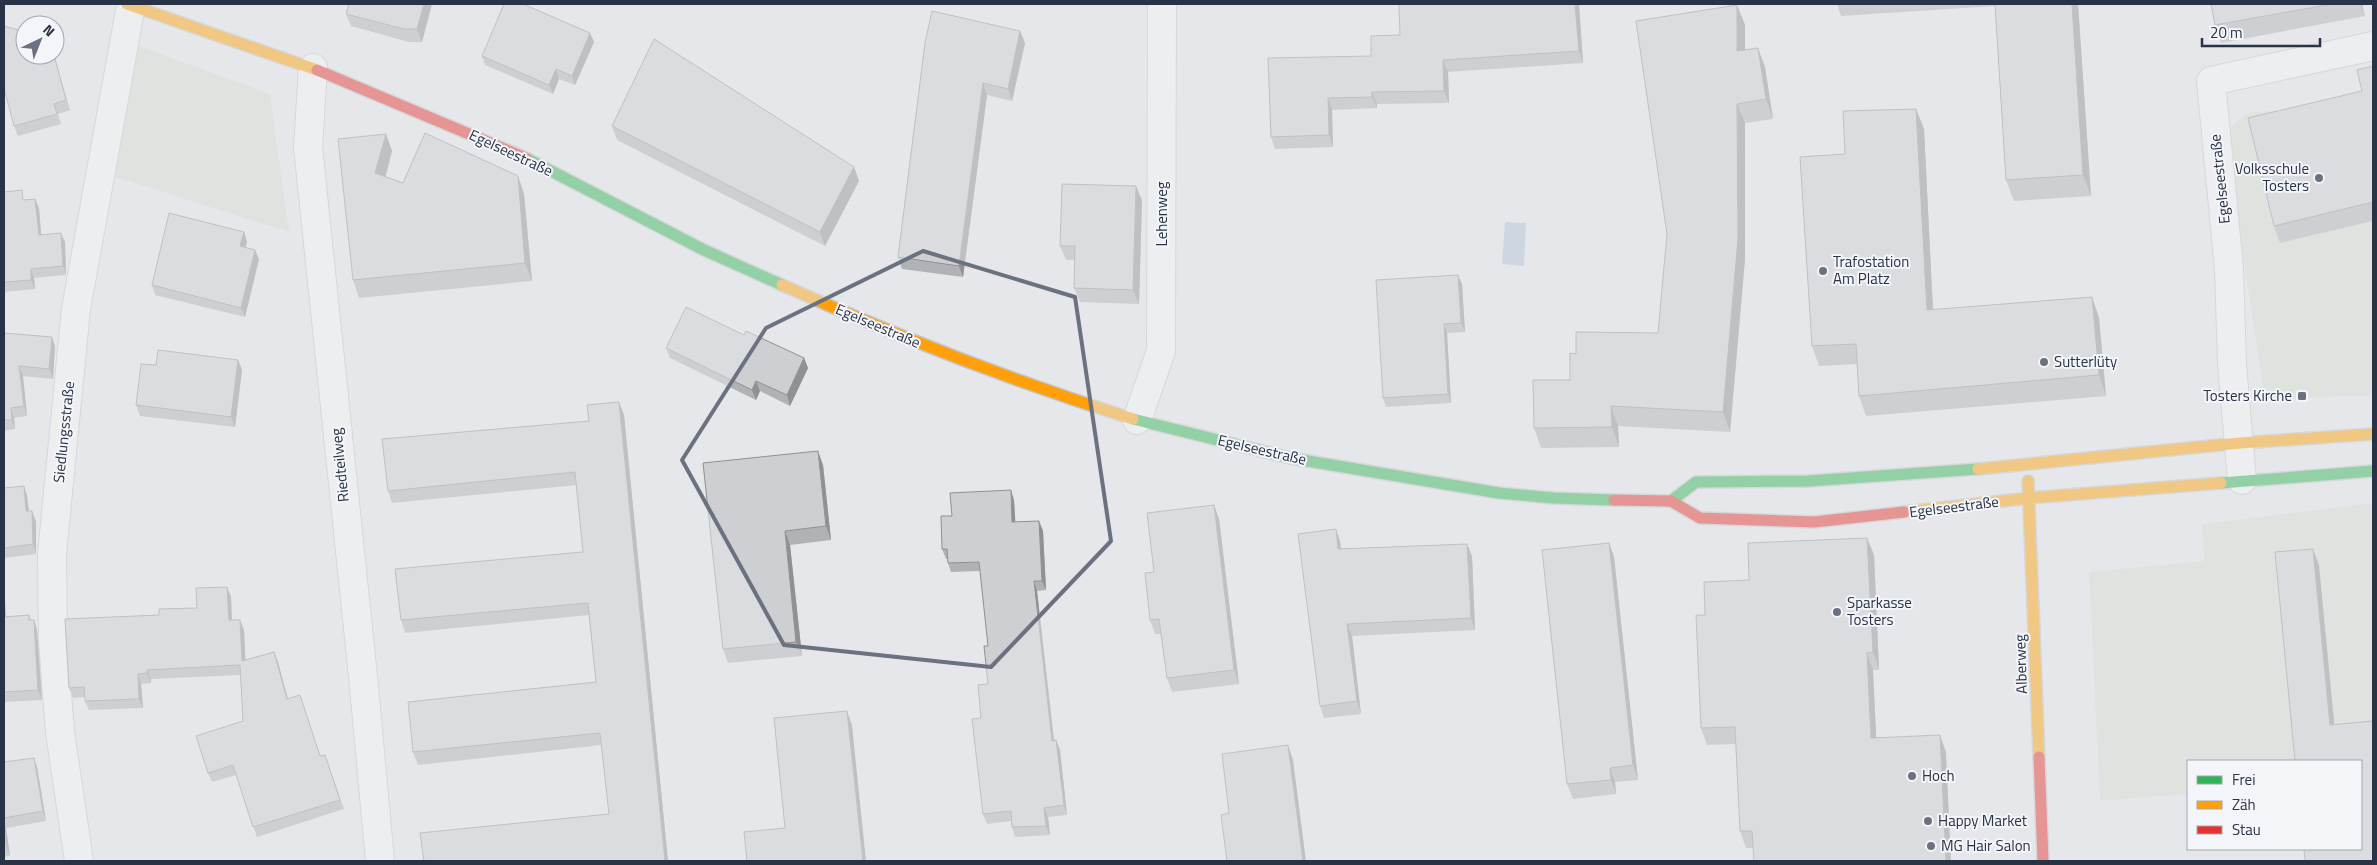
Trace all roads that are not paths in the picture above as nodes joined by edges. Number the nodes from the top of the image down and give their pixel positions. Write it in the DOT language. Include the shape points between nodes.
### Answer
graph roads {
  1 [pos="129,4"];
  2 [pos="1162,4"];
  3 [pos="2373,46"];
  4 [pos="313,68"];
  5 [pos="1137,420"];
  6 [pos="2373,434"];
  7 [pos="2240,443"];
  8 [pos="2027,466"];
  9 [pos="2373,471"];
  10 [pos="2242,480"];
  11 [pos="2030,498"];
  12 [pos="1671,501"];
  13 [pos="78,861"];
  14 [pos="380,861"];
  15 [pos="2043,861"];
  1 -- 4 [label="main road, Egelseestraße"];
  1 -- 13 [label="street, Siedlungsstraße" via="76,309 52,554 60,732"];
  2 -- 5 [label="street, Lehenweg" via="1161,352"];
  3 -- 7 [label="street, Egelseestraße" via="2211,81 2229,269 2232,364"];
  4 -- 5 [label="main road, Egelseestraße" via="510,150 704,250 883,330 1060,396"];
  4 -- 14 [label="street, Riedteilweg" via="308,147"];
  5 -- 12 [label="main road, Egelseestraße" via="1290,458 1499,493"];
  6 -- 7 [label="main road"];
  7 -- 8 [label="main road"];
  7 -- 10 [label="street, Egelseestraße"];
  8 -- 11 [label="main road, Alberweg"];
  8 -- 12 [label="main road" via="1808,481 1696,482"];
  9 -- 10 [label="main road, Egelseestraße"];
  10 -- 11 [label="main road, Egelseestraße"];
  11 -- 12 [label="main road, Egelseestraße" via="1814,522 1700,518"];
  11 -- 15 [label="main road, Alberweg"];
}
